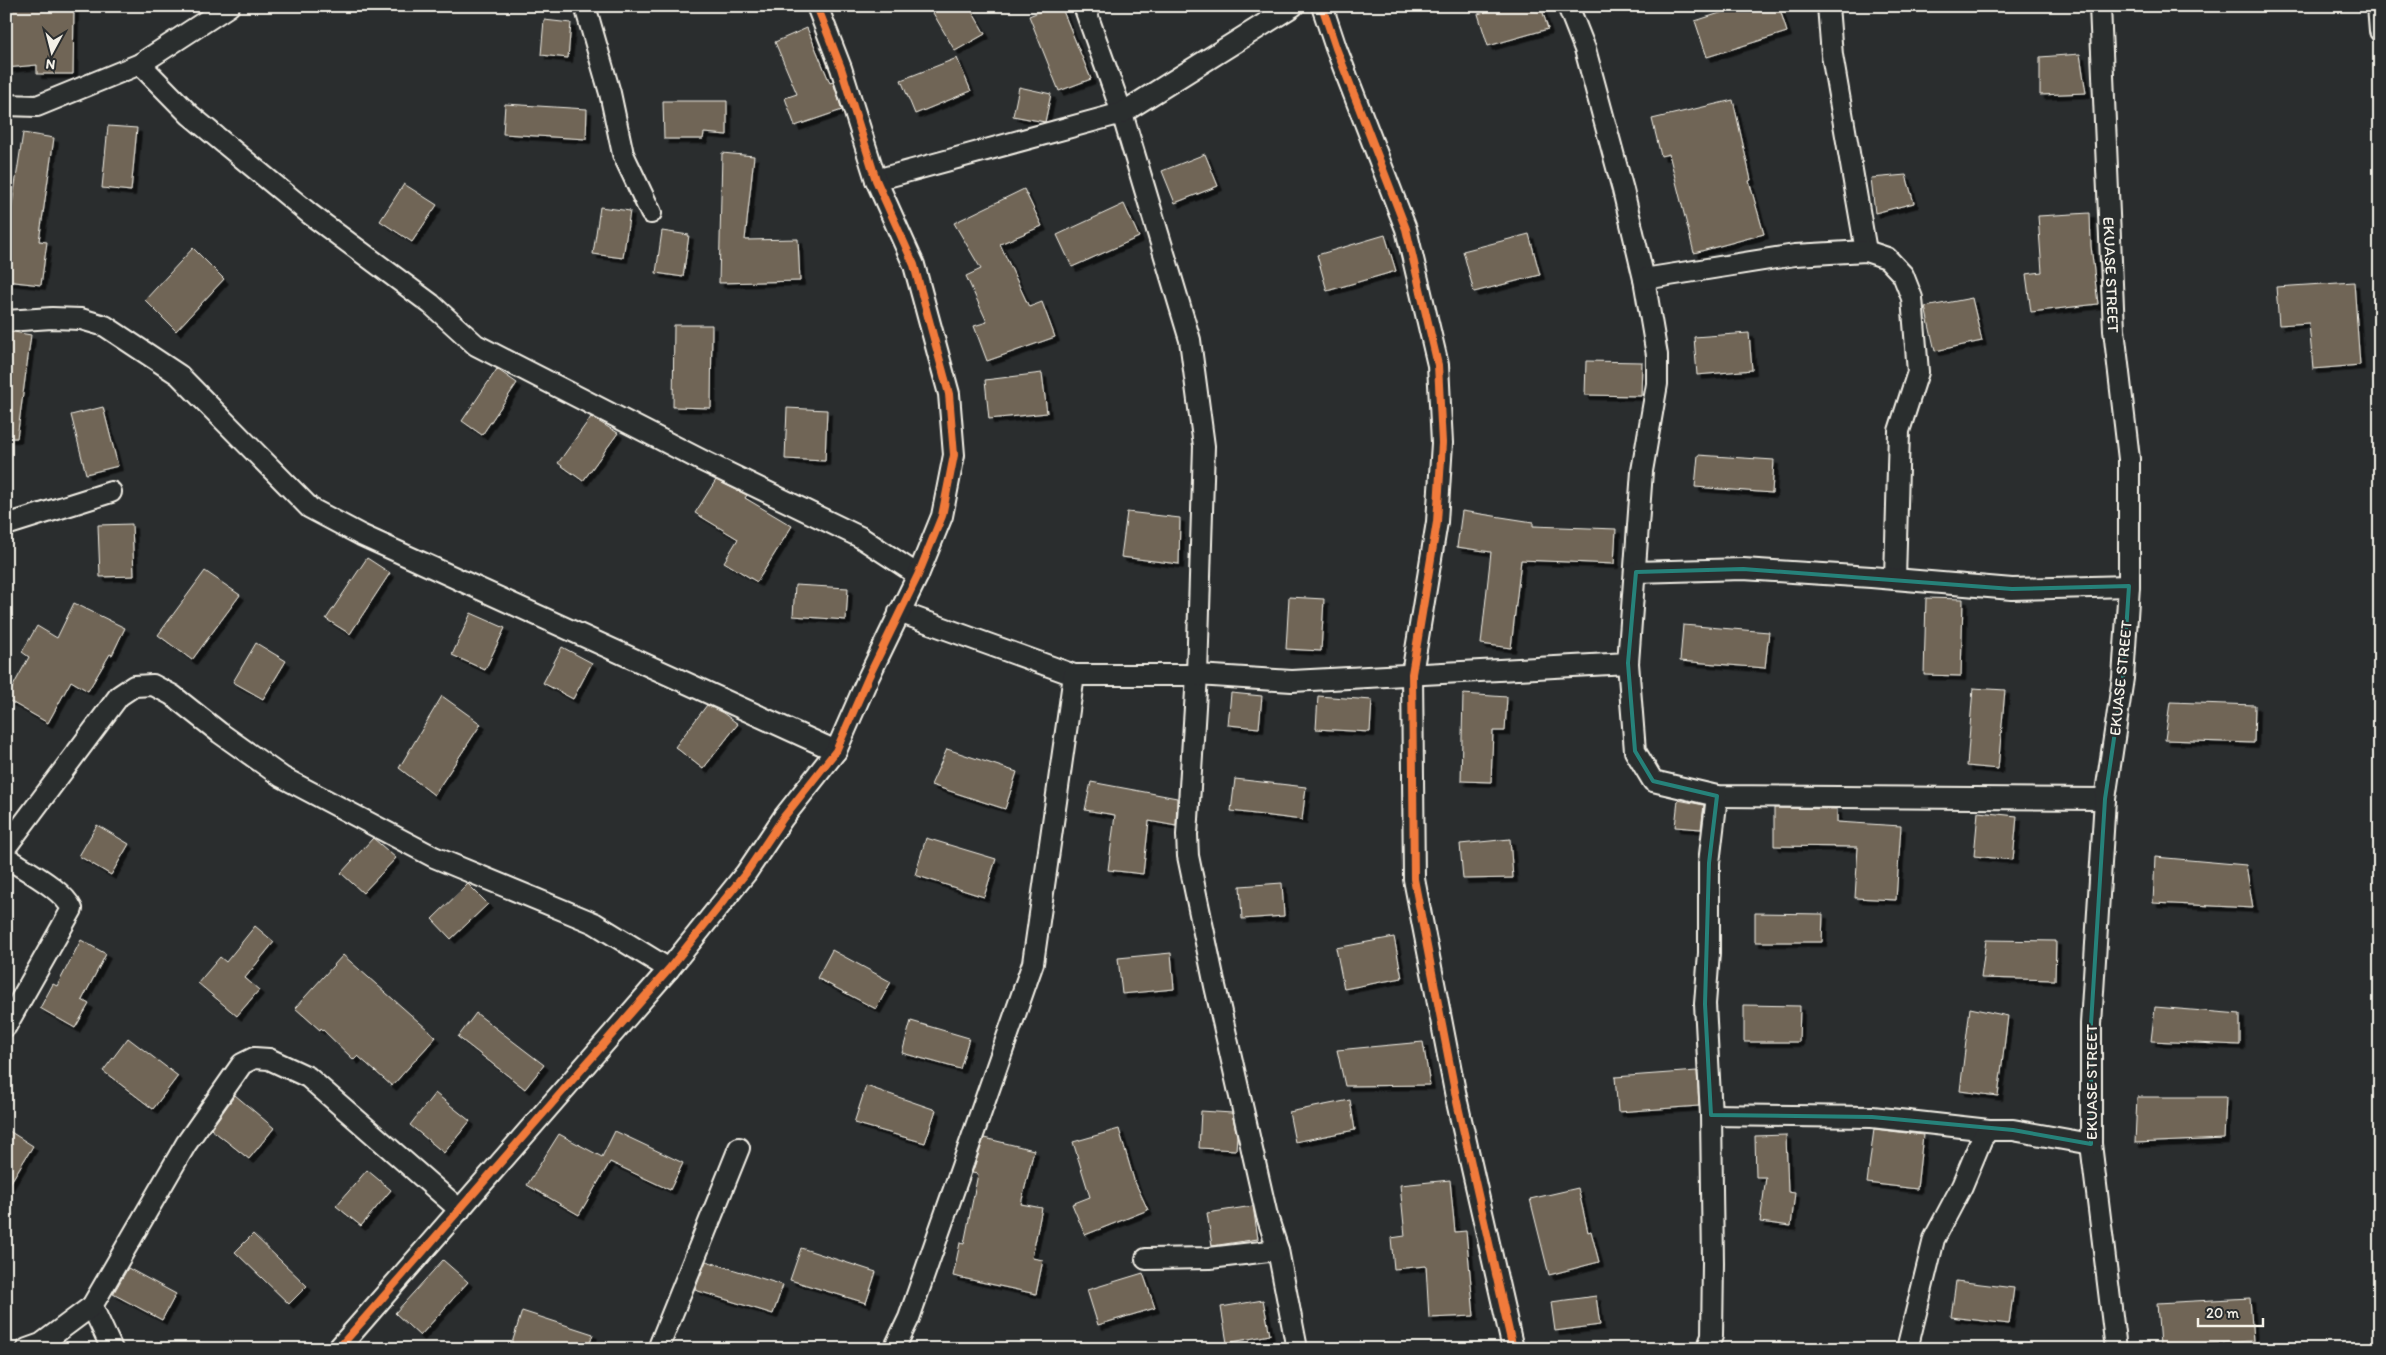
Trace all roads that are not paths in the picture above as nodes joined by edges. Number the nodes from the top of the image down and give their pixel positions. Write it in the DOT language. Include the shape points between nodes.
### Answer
graph roads {
  1 [pos="229,6"];
  2 [pos="585,6"];
  3 [pos="817,6"];
  4 [pos="1084,6"];
  5 [pos="1293,6"];
  6 [pos="1322,6"];
  7 [pos="1568,6"];
  8 [pos="1828,6"];
  9 [pos="2100,6"];
  10 [pos="2378,6"];
  11 [pos="2380,31"];
  12 [pos="140,64"];
  13 [pos="6,105"];
  14 [pos="1122,113"];
  15 [pos="876,180"];
  16 [pos="651,213"];
  17 [pos="1866,251"];
  18 [pos="1644,279"];
  19 [pos="6,321"];
  20 [pos="111,492"];
  21 [pos="6,525"];
  22 [pos="1636,572"];
  23 [pos="918,575"];
  24 [pos="1895,579"];
  25 [pos="2129,586"];
  26 [pos="899,612"];
  27 [pos="1628,663"];
  28 [pos="1412,674"];
  29 [pos="1074,675"];
  30 [pos="1197,675"];
  31 [pos="836,751"];
  32 [pos="1717,796"];
  33 [pos="2106,798"];
  34 [pos="6,847"];
  35 [pos="6,857"];
  36 [pos="669,969"];
  37 [pos="6,1026"];
  38 [pos="1711,1115"];
  39 [pos="1989,1130"];
  40 [pos="2091,1144"];
  41 [pos="739,1148"];
  42 [pos="460,1210"];
  43 [pos="1278,1250"];
  44 [pos="1146,1259"];
  45 [pos="92,1306"];
  46 [pos="27,1349"];
  47 [pos="112,1349"];
  48 [pos="338,1349"];
  49 [pos="658,1349"];
  50 [pos="894,1349"];
  51 [pos="1297,1349"];
  52 [pos="1513,1349"];
  53 [pos="1707,1349"];
  54 [pos="1906,1349"];
  55 [pos="2116,1349"];
  1 -- 12 [label="street"];
  2 -- 16 [label="street" via="623,154"];
  3 -- 15 [label="street" via="841,68"];
  4 -- 14 [label="street"];
  5 -- 14 [label="street"];
  6 -- 28 [label="street" via="1406,229 1438,365 1442,443 1437,522"];
  7 -- 18 [label="street" via="1587,58"];
  8 -- 17 [label="street" via="1832,55"];
  9 -- 25 [label="street, EKUASE STREET" via="2114,330 2129,459"];
  10 -- 11 [label="street"];
  12 -- 13 [label="street" via="37,106"];
  12 -- 23 [label="street" via="190,115 310,214 431,304 476,345 860,537"];
  14 -- 15 [label="street"];
  14 -- 30 [label="street" via="1190,340 1204,446"];
  15 -- 23 [label="street" via="914,265 948,394 954,455 942,516"];
  17 -- 18 [label="street" via="1795,255"];
  17 -- 24 [label="street" via="1887,258 1902,275 1912,298 1918,372 1899,431"];
  18 -- 22 [label="street" via="1657,355 1657,384 1642,471"];
  19 -- 31 [label="street" via="81,319 105,326 178,375 310,508 361,535"];
  20 -- 21 [label="street"];
  22 -- 24 [label="street" via="1743,569"];
  22 -- 27 [label="street"];
  23 -- 26 [label="street"];
  24 -- 25 [label="street" via="2012,589"];
  25 -- 33 [label="street, EKUASE STREET" via="2123,678"];
  26 -- 29 [label="street"];
  26 -- 31 [label="street"];
  27 -- 28 [label="street"];
  27 -- 32 [label="street" via="1634,751 1644,769 1653,782"];
  28 -- 30 [label="street" via="1292,681"];
  28 -- 52 [label="street" via="1414,880 1457,1102"];
  29 -- 30 [label="street"];
  29 -- 50 [label="street" via="1033,963 909,1318"];
  30 -- 43 [label="street" via="1188,856 1217,995"];
  31 -- 36 [label="street" via="783,818 746,873"];
  32 -- 33 [label="street"];
  32 -- 38 [label="street" via="1709,863 1709,953 1705,1004"];
  33 -- 40 [label="street, EKUASE STREET" via="2091,1024"];
  34 -- 36 [label="street" via="119,696 134,686 153,685 172,695 282,777 434,857 594,923"];
  35 -- 37 [label="street" via="60,894 72,909"];
  36 -- 42 [label="street"];
  38 -- 39 [label="street" via="1872,1117"];
  38 -- 53 [label="street" via="1713,1282 1712,1336"];
  39 -- 40 [label="street" via="2013,1130"];
  39 -- 54 [label="street" via="1982,1138 1962,1186 1934,1239"];
  40 -- 55 [label="street, EKUASE STREET"];
  41 -- 49 [label="street"];
  42 -- 45 [label="street" via="308,1077 269,1059 254,1058 242,1064 186,1144"];
  42 -- 48 [label="street"];
  43 -- 44 [label="street" via="1210,1258"];
  43 -- 51 [label="street"];
  45 -- 46 [label="street" via="41,1344"];
  45 -- 47 [label="street"];
}
